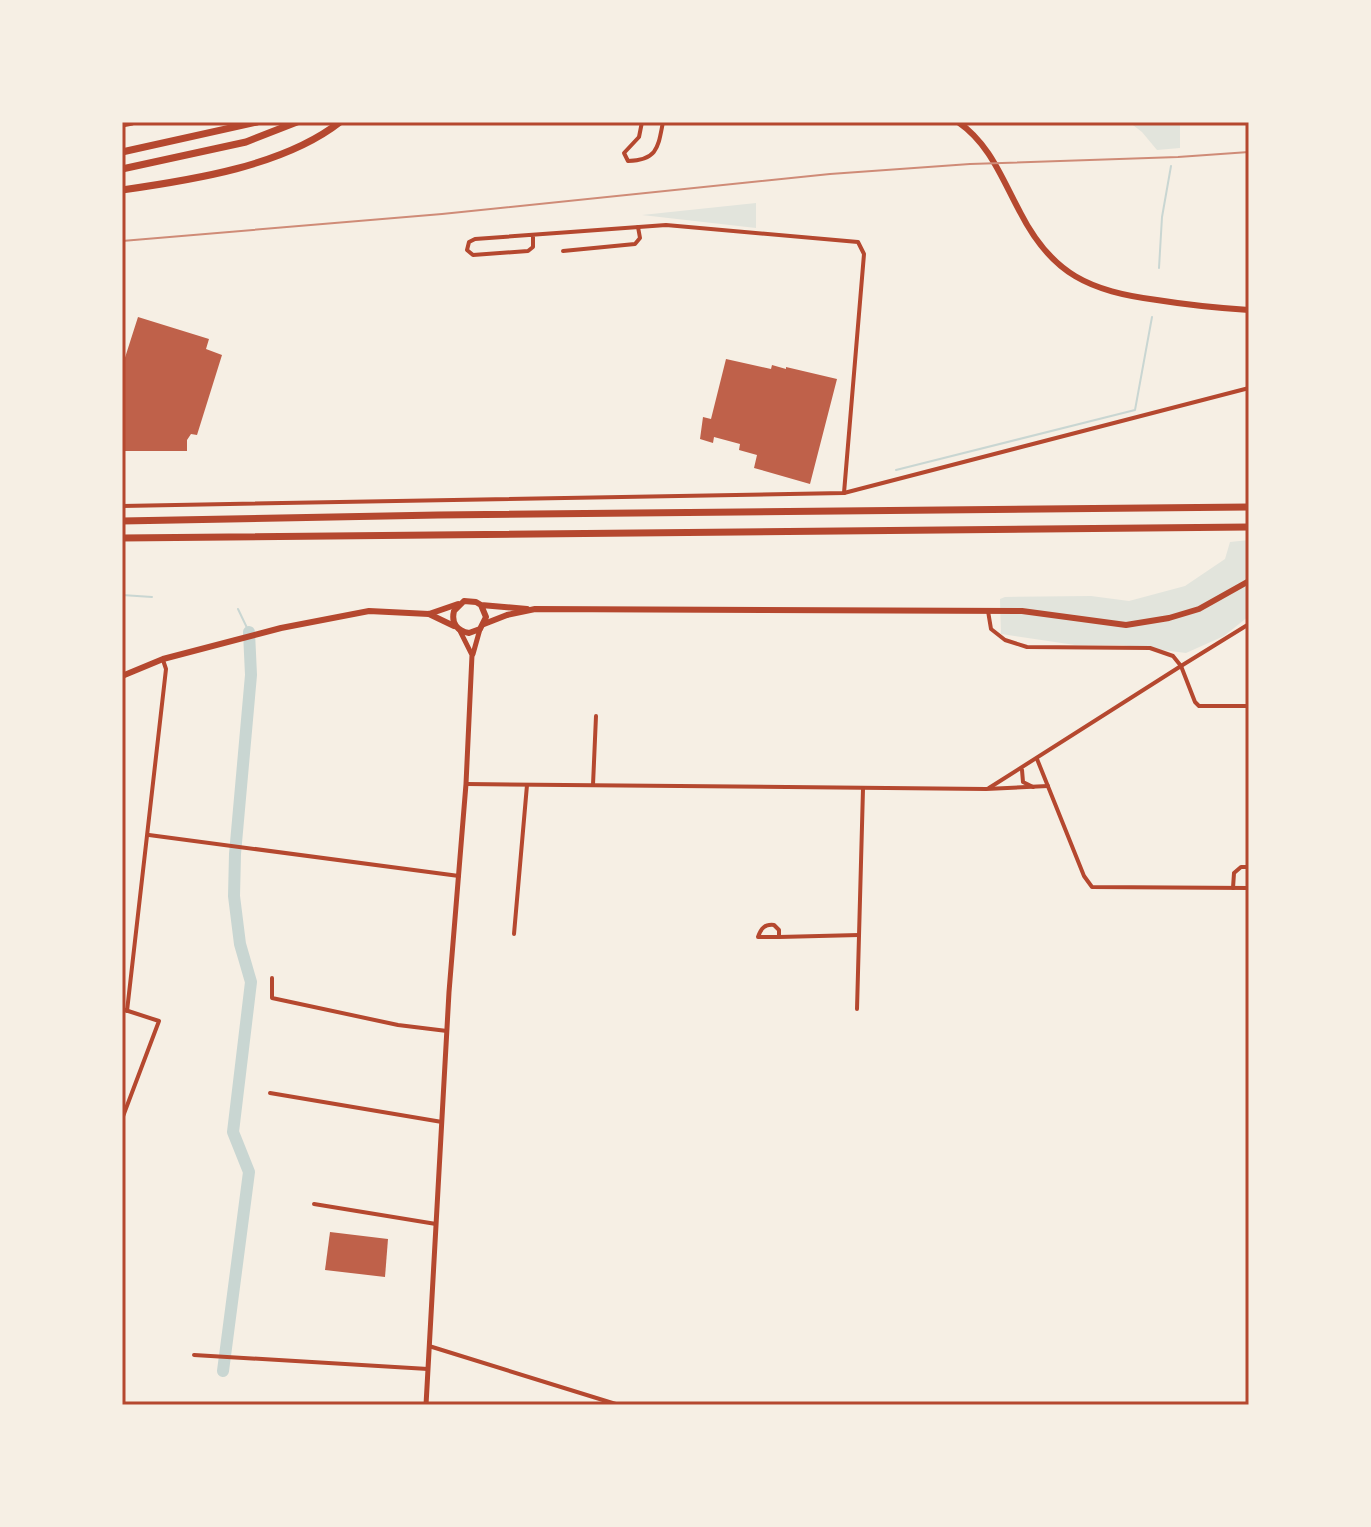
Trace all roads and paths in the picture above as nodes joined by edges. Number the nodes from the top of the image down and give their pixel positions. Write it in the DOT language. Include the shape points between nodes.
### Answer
graph roads {
  1 [pos="132,122"];
  2 [pos="257,122"];
  3 [pos="297,122"];
  4 [pos="340,122"];
  5 [pos="642,122"];
  6 [pos="663,122"];
  7 [pos="958,122"];
  8 [pos="122,124"];
  9 [pos="122,152"];
  10 [pos="122,169"];
  11 [pos="122,190"];
  12 [pos="638,227"];
  13 [pos="533,235"];
  14 [pos="563,251"];
  15 [pos="1249,310"];
  16 [pos="1249,388"];
  17 [pos="844,493"];
  18 [pos="122,506"];
  19 [pos="1249,507"];
  20 [pos="122,521"];
  21 [pos="1249,527"];
  22 [pos="122,538"];
  23 [pos="1249,581"];
  24 [pos="458,604"];
  25 [pos="481,605"];
  26 [pos="535,609"];
  27 [pos="988,611"];
  28 [pos="429,614"];
  29 [pos="1249,624"];
  30 [pos="482,626"];
  31 [pos="457,628"];
  32 [pos="472,655"];
  33 [pos="163,659"];
  34 [pos="1181,666"];
  35 [pos="122,676"];
  36 [pos="1249,706"];
  37 [pos="596,716"];
  38 [pos="1037,759"];
  39 [pos="1026,766"];
  40 [pos="466,784"];
  41 [pos="527,785"];
  42 [pos="593,785"];
  43 [pos="1048,786"];
  44 [pos="1034,787"];
  45 [pos="863,789"];
  46 [pos="986,789"];
  47 [pos="149,835"];
  48 [pos="1249,867"];
  49 [pos="459,876"];
  50 [pos="1233,888"];
  51 [pos="1249,888"];
  52 [pos="514,934"];
  53 [pos="859,935"];
  54 [pos="779,937"];
  55 [pos="272,978"];
  56 [pos="857,1009"];
  57 [pos="125,1010"];
  58 [pos="447,1031"];
  59 [pos="270,1093"];
  60 [pos="122,1119"];
  61 [pos="442,1122"];
  62 [pos="314,1204"];
  63 [pos="436,1224"];
  64 [pos="429,1346"];
  65 [pos="194,1355"];
  66 [pos="428,1369"];
  67 [pos="426,1405"];
  68 [pos="619,1405"];
  1 -- 8 [label="highway"];
  2 -- 9 [label="highway"];
  3 -- 10 [label="highway" via="246,142"];
  4 -- 11 [label="highway" via="266,160"];
  5 -- 6 [label="street" via="639,137 624,153 628,161 652,155"];
  7 -- 15 [label="main road" via="994,160 1044,250 1071,273 1101,290"];
  12 -- 13 [label="street"];
  12 -- 14 [label="street" via="635,244"];
  12 -- 17 [label="street" via="677,225 858,242 864,254"];
  13 -- 13 [label="street" via="475,239 467,250 473,255 528,251"];
  16 -- 17 [label="street"];
  17 -- 18 [label="street"];
  19 -- 20 [label="highway"];
  21 -- 22 [label="highway"];
  23 -- 27 [label="main road" via="1199,609 1126,625"];
  24 -- 25 [label="main road" via="470,600"];
  24 -- 28 [label="main road"];
  24 -- 31 [label="main road" via="453,615"];
  25 -- 26 [label="main road"];
  25 -- 30 [label="main road" via="486,617"];
  26 -- 27 [label="main road"];
  26 -- 30 [label="main road"];
  27 -- 34 [label="street" via="991,629 1027,647 1150,648 1173,656"];
  28 -- 31 [label="main road"];
  28 -- 33 [label="main road" via="369,611"];
  29 -- 34 [label="street"];
  30 -- 31 [label="main road" via="469,633"];
  30 -- 32 [label="main road"];
  31 -- 32 [label="main road"];
  32 -- 40 [label="main road"];
  33 -- 35 [label="main road"];
  33 -- 47 [label="street"];
  34 -- 36 [label="street" via="1199,706"];
  34 -- 38 [label="street"];
  37 -- 42 [label="street"];
  38 -- 39 [label="street"];
  38 -- 43 [label="street"];
  39 -- 44 [label="street" via="1021,779"];
  39 -- 46 [label="street"];
  40 -- 41 [label="street"];
  40 -- 49 [label="main road"];
  41 -- 42 [label="street"];
  41 -- 52 [label="street"];
  42 -- 45 [label="street"];
  43 -- 44 [label="street"];
  43 -- 50 [label="street" via="1092,887"];
  44 -- 46 [label="street"];
  45 -- 46 [label="street"];
  45 -- 53 [label="street"];
  47 -- 49 [label="street"];
  47 -- 57 [label="street"];
  48 -- 50 [label="street" via="1234,873"];
  49 -- 58 [label="main road"];
  50 -- 51 [label="street"];
  53 -- 54 [label="street"];
  53 -- 56 [label="street"];
  54 -- 54 [label="street" via="779,930 768,924 758,937"];
  55 -- 58 [label="street" via="272,998"];
  57 -- 60 [label="street" via="159,1021"];
  58 -- 61 [label="main road"];
  59 -- 61 [label="street"];
  61 -- 63 [label="main road"];
  62 -- 63 [label="street"];
  63 -- 64 [label="main road"];
  64 -- 66 [label="main road"];
  64 -- 68 [label="street"];
  65 -- 66 [label="street"];
  66 -- 67 [label="main road"];
}
